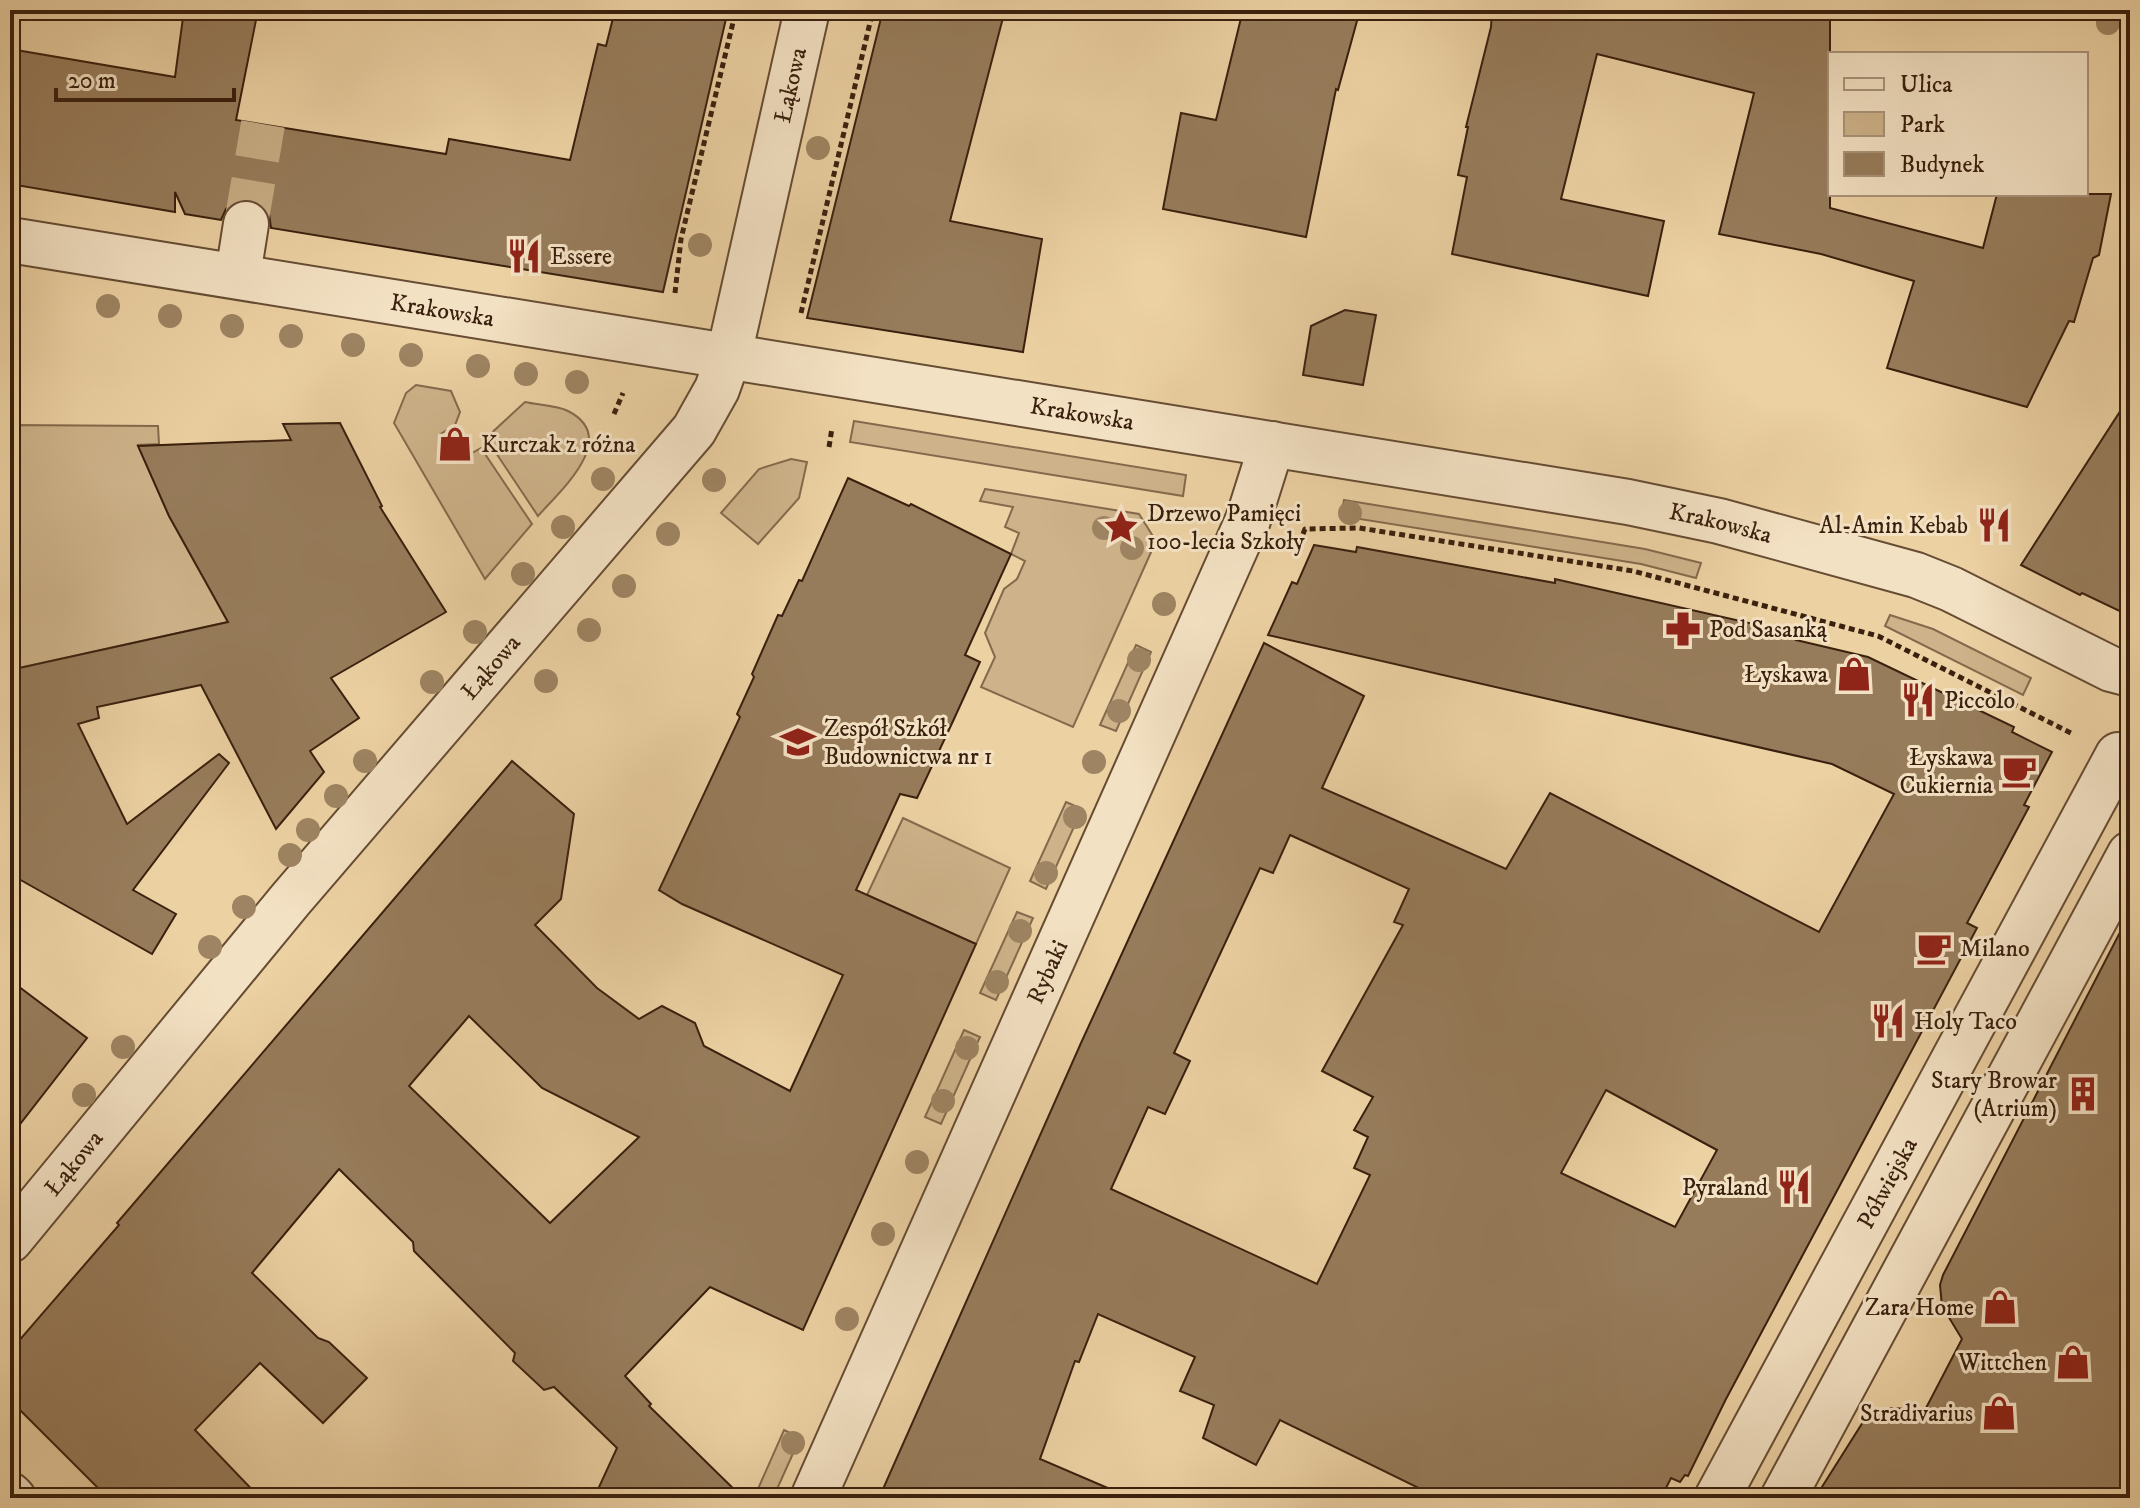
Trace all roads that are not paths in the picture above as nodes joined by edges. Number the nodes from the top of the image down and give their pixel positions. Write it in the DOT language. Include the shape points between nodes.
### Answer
graph roads {
  1 [pos="807,10"];
  2 [pos="246,224"];
  3 [pos="11,249"];
  4 [pos="238,275"];
  5 [pos="729,355"];
  6 [pos="1272,444"];
  7 [pos="2130,674"];
  8 [pos="2124,758"];
  9 [pos="2130,854"];
  10 [pos="10,1240"];
  11 [pos="813,1498"];
  12 [pos="1717,1498"];
  13 [pos="1783,1498"];
  1 -- 5 [label="street, Łąkowa"];
  2 -- 4 [label="street"];
  3 -- 4 [label="street, Krakowska"];
  4 -- 5 [label="street, Krakowska"];
  5 -- 6 [label="street, Krakowska"];
  5 -- 10 [label="street, Łąkowa" via="694,430 291,899"];
  6 -- 7 [label="street, Krakowska" via="1719,521 1916,575"];
  6 -- 11 [label="street, Rybaki" via="1248,520"];
  8 -- 12 [label="street, Półwiejska" via="2014,948"];
  9 -- 13 [label="street"];
}
